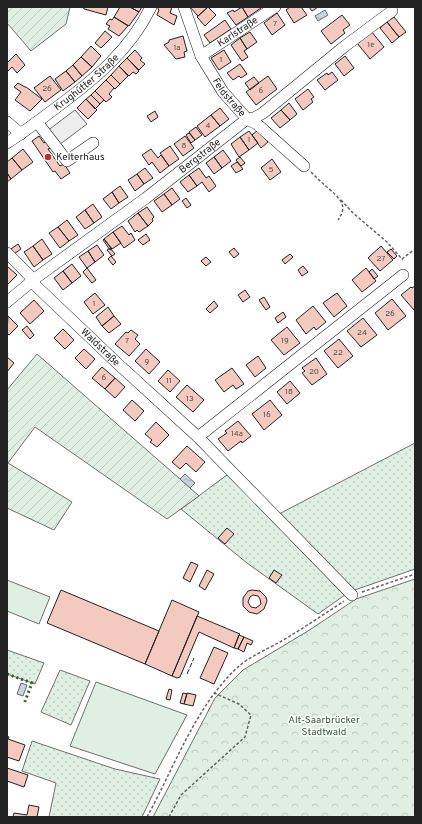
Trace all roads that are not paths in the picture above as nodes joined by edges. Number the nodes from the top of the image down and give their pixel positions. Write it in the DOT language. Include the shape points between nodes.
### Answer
graph roads {
  1 [pos="151,7"];
  2 [pos="184,7"];
  3 [pos="275,7"];
  4 [pos="392,11"];
  5 [pos="201,56"];
  6 [pos="247,120"];
  7 [pos="7,122"];
  8 [pos="37,122"];
  9 [pos="21,134"];
  10 [pos="7,143"];
  11 [pos="93,143"];
  12 [pos="304,166"];
  13 [pos="7,253"];
  14 [pos="403,275"];
  15 [pos="32,281"];
  16 [pos="7,302"];
  17 [pos="198,437"];
  18 [pos="352,596"];
  1 -- 8 [label="street, Krughütter Straße" via="139,30 108,67"];
  2 -- 5 [label="street, Feldstraße"];
  3 -- 5 [label="street, Karlstraße"];
  4 -- 6 [label="street, Bergstraße" via="263,113"];
  5 -- 6 [label="street, Feldstraße" via="223,92"];
  6 -- 12 [label="street, Feldstraße" via="257,124"];
  6 -- 15 [label="street, Bergstraße"];
  7 -- 9 [label="street"];
  8 -- 9 [label="street, Krughütter Straße"];
  8 -- 11 [label="street" via="67,161"];
  9 -- 10 [label="street, Krughütter Straße"];
  13 -- 15 [label="street, Waldstraße"];
  14 -- 17 [label="street"];
  15 -- 16 [label="street, Bergstraße"];
  15 -- 17 [label="street, Waldstraße"];
  17 -- 18 [label="street, Waldstraße"];
}
